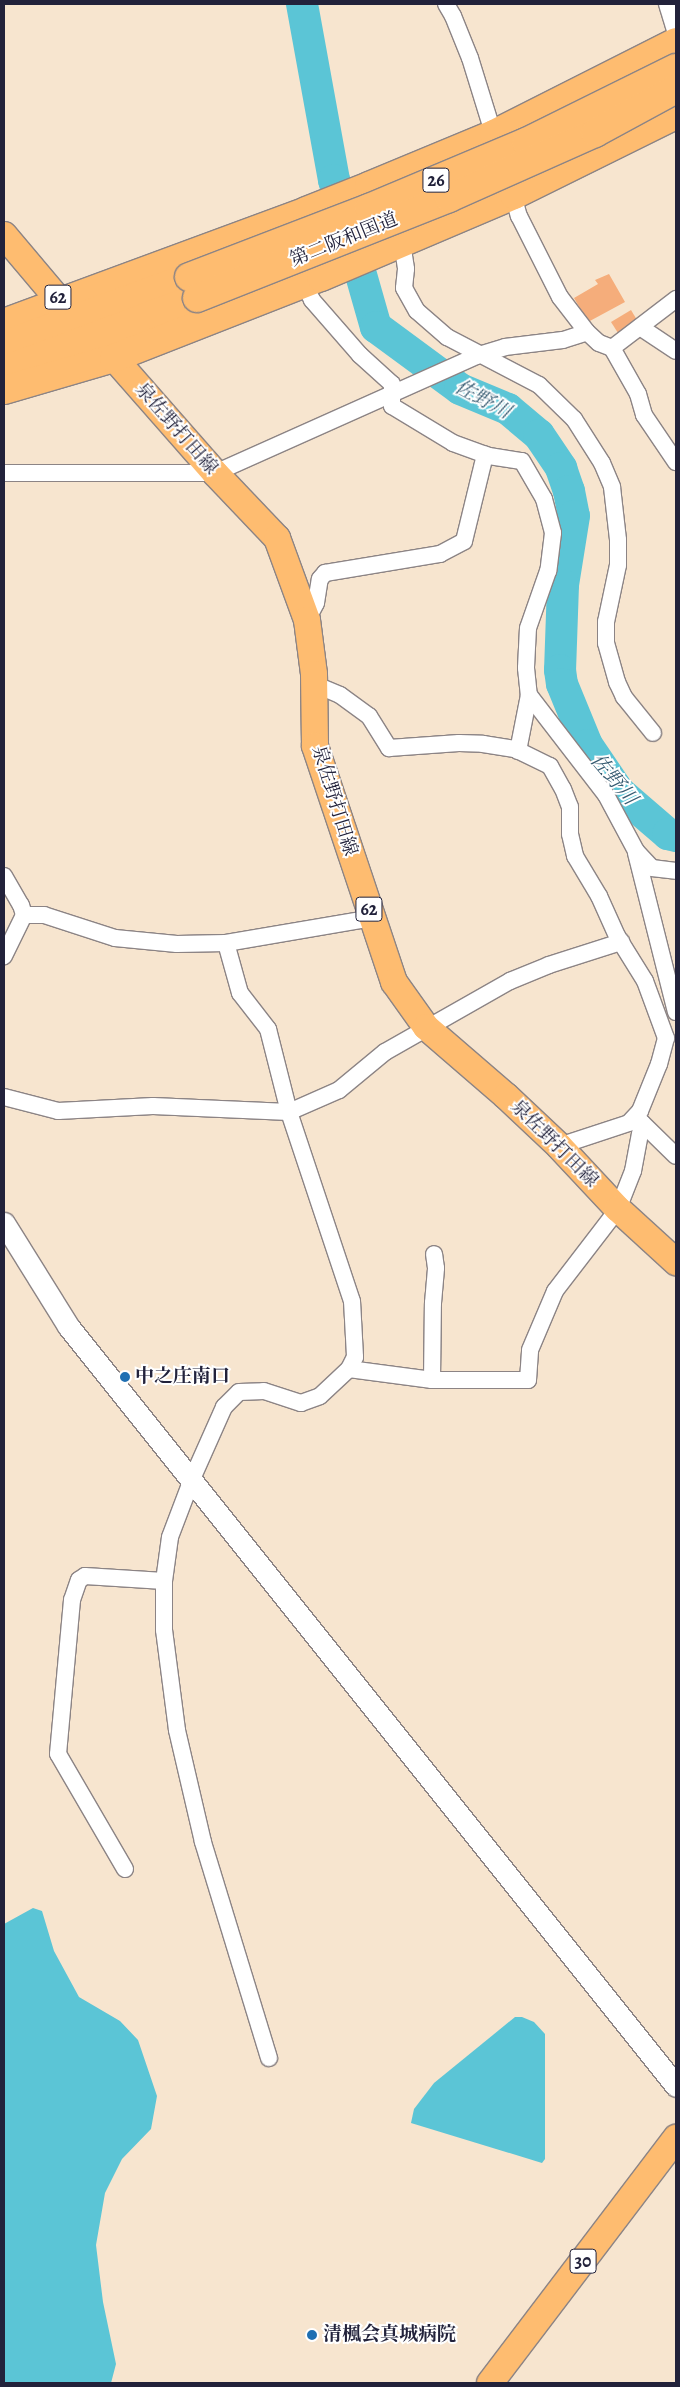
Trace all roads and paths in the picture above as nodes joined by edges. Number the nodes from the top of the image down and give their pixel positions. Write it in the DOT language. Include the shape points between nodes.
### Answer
graph roads {
  1 [pos="446,4"];
  2 [pos="667,4"];
  3 [pos="676,33"];
  4 [pos="676,42"];
  5 [pos="676,68"];
  6 [pos="676,89"];
  7 [pos="676,115"];
  8 [pos="494,134"];
  9 [pos="514,195"];
  10 [pos="4,235"];
  11 [pos="394,247"];
  12 [pos="312,281"];
  13 [pos="193,288"];
  14 [pos="676,299"];
  15 [pos="76,319"];
  16 [pos="4,323"];
  17 [pos="640,327"];
  18 [pos="587,332"];
  19 [pos="4,345"];
  20 [pos="612,348"];
  21 [pos="676,351"];
  22 [pos="479,355"];
  23 [pos="114,358"];
  24 [pos="4,370"];
  25 [pos="4,390"];
  26 [pos="398,391"];
  27 [pos="485,454"];
  28 [pos="676,462"];
  29 [pos="4,473"];
  30 [pos="215,473"];
  31 [pos="307,620"];
  32 [pos="314,684"];
  33 [pos="529,695"];
  34 [pos="653,733"];
  35 [pos="518,751"];
  36 [pos="636,851"];
  37 [pos="676,871"];
  38 [pos="4,876"];
  39 [pos="24,915"];
  40 [pos="372,918"];
  41 [pos="621,942"];
  42 [pos="226,943"];
  43 [pos="4,956"];
  44 [pos="676,1012"];
  45 [pos="426,1027"];
  46 [pos="671,1039"];
  47 [pos="4,1097"];
  48 [pos="289,1112"];
  49 [pos="639,1120"];
  50 [pos="559,1146"];
  51 [pos="676,1156"];
  52 [pos="618,1209"];
  53 [pos="4,1223"];
  54 [pos="434,1254"];
  55 [pos="676,1262"];
  56 [pos="349,1369"];
  57 [pos="432,1380"];
  58 [pos="192,1479"];
  59 [pos="164,1581"];
  60 [pos="125,1869"];
  61 [pos="270,2058"];
  62 [pos="676,2086"];
  63 [pos="676,2138"];
  64 [pos="490,2383"];
  1 -- 8 [label="street" via="470,58"];
  2 -- 3 [label="street"];
  4 -- 8 [label="highway, 26"];
  5 -- 13 [label="highway, 第二阪和国道 / 26, bridge" via="526,142 360,212"];
  6 -- 13 [label="highway, 第二阪和国道 / 26, bridge" via="595,133 449,198"];
  7 -- 9 [label="highway, 26"];
  8 -- 9 [label="street"];
  8 -- 15 [label="highway, 26" via="306,212"];
  9 -- 11 [label="highway, 26"];
  9 -- 18 [label="street" via="519,216 560,297"];
  10 -- 15 [label="main road, 泉佐野打田線 / 62"];
  11 -- 12 [label="highway, 26"];
  11 -- 22 [label="street" via="406,269 404,288 409,300 436,330"];
  12 -- 23 [label="highway, 26"];
  12 -- 26 [label="street" via="312,300 360,355"];
  13 -- 15 [label="highway, 第二阪和国道 / 26"];
  14 -- 17 [label="street"];
  15 -- 16 [label="highway, 26"];
  15 -- 19 [label="highway, 第二阪和国道 / 26"];
  15 -- 23 [label="main road, 泉佐野打田線 / 62"];
  15 -- 24 [label="highway, 第二阪和国道 / 26"];
  17 -- 20 [label="street"];
  17 -- 21 [label="street"];
  18 -- 20 [label="street" via="599,343"];
  18 -- 22 [label="street" via="563,340 505,347"];
  20 -- 28 [label="street" via="638,394 644,415"];
  22 -- 26 [label="street"];
  22 -- 34 [label="street" via="539,386 555,399 574,420 602,463 612,487 618,540 618,565 606,622 606,643 624,697"];
  23 -- 25 [label="highway, 26"];
  23 -- 30 [label="main road, 泉佐野打田線 / 62"];
  26 -- 27 [label="street" via="392,406 453,443"];
  26 -- 30 [label="street"];
  27 -- 31 [label="street" via="464,541 440,554 325,573 320,579 316,603"];
  27 -- 33 [label="street" via="522,461 544,499 553,533 548,571 528,628 526,668"];
  29 -- 30 [label="street"];
  30 -- 31 [label="main road, 泉佐野打田線 / 62" via="277,538"];
  31 -- 32 [label="main road, 泉佐野打田線 / 62"];
  32 -- 35 [label="street" via="340,695 369,716 389,748 460,743"];
  32 -- 40 [label="main road, 泉佐野打田線 / 62" via="315,746"];
  33 -- 35 [label="street"];
  33 -- 36 [label="street" via="606,795"];
  35 -- 41 [label="street" via="550,766 563,789 570,807 570,834 575,856"];
  36 -- 37 [label="street" via="652,868"];
  36 -- 44 [label="street"];
  38 -- 39 [label="street"];
  39 -- 42 [label="street" via="44,915 115,938 177,944"];
  39 -- 43 [label="street"];
  40 -- 42 [label="street"];
  40 -- 45 [label="main road, 泉佐野打田線 / 62" via="394,982"];
  41 -- 45 [label="street" via="510,981"];
  41 -- 46 [label="street" via="645,981"];
  42 -- 48 [label="street" via="240,992 268,1029"];
  45 -- 48 [label="street" via="385,1052 340,1090"];
  45 -- 50 [label="main road, 泉佐野打田線 / 62"];
  46 -- 49 [label="street"];
  47 -- 48 [label="street" via="58,1111 153,1106"];
  48 -- 56 [label="street" via="352,1301 355,1357"];
  49 -- 50 [label="street"];
  49 -- 51 [label="street"];
  49 -- 52 [label="street" via="633,1171"];
  50 -- 52 [label="main road, 泉佐野打田線 / 62"];
  52 -- 55 [label="main road, 泉佐野打田線 / 62"];
  52 -- 57 [label="street" via="555,1291 530,1350 528,1380"];
  53 -- 58 [label="street" via="68,1326"];
  54 -- 57 [label="street"];
  56 -- 57 [label="street"];
  56 -- 58 [label="street" via="320,1396 301,1403 264,1391 239,1392 224,1407"];
  58 -- 59 [label="street" via="170,1536"];
  58 -- 62 [label="street"];
  59 -- 60 [label="street" via="85,1576 79,1580 72,1600 58,1754"];
  59 -- 61 [label="street" via="164,1630 177,1730 203,1842"];
  63 -- 64 [label="main road, 30"];
}
